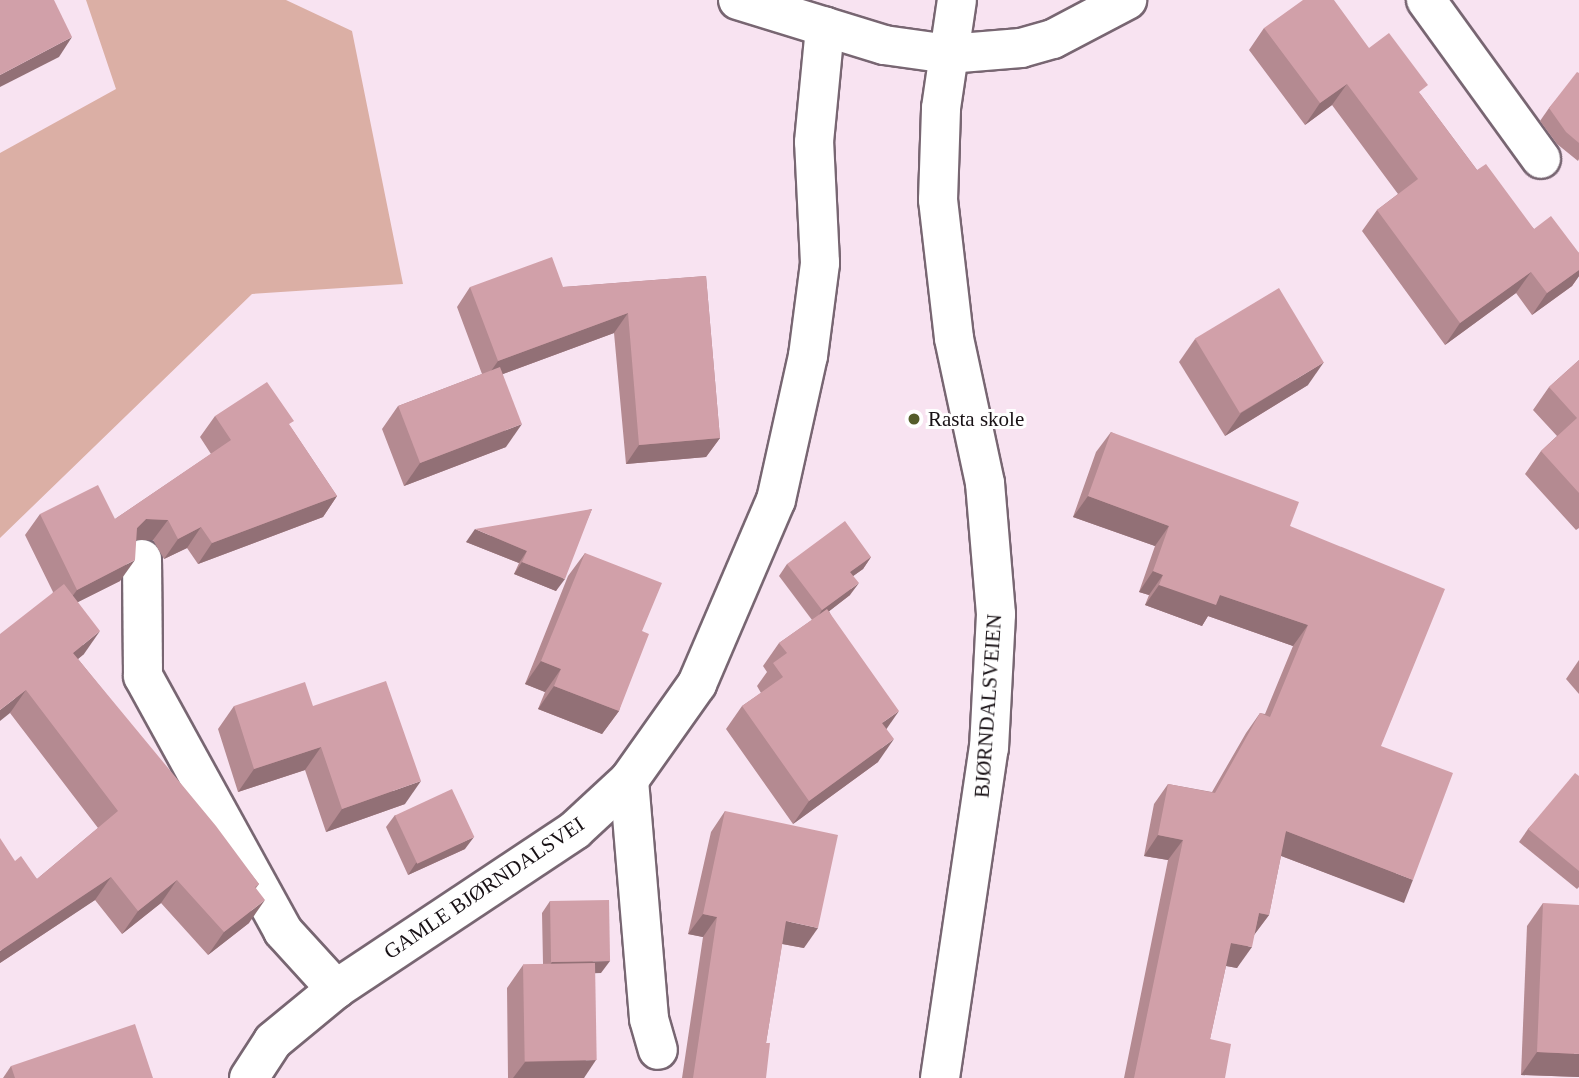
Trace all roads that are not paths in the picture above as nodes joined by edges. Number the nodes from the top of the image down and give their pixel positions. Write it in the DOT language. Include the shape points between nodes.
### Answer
graph roads {
  1 [pos="738,0"];
  2 [pos="957,0"];
  3 [pos="1127,0"];
  4 [pos="1426,0"];
  5 [pos="825,27"];
  6 [pos="948,54"];
  7 [pos="1541,159"];
  8 [pos="142,559"];
  9 [pos="629,780"];
  10 [pos="336,989"];
  11 [pos="658,1050"];
  12 [pos="248,1078"];
  13 [pos="940,1078"];
  1 -- 5 [label="street"];
  2 -- 6 [label="street, BJØRNDALSVEIEN"];
  3 -- 6 [label="street" via="1053,38 1021,48"];
  4 -- 7 [label="street"];
  5 -- 6 [label="street" via="884,45"];
  5 -- 9 [label="street, GAMLE BJØRNDALSVEI" via="814,142 820,263 808,356 776,500 697,684"];
  6 -- 13 [label="street, BJØRNDALSVEIEN" via="938,152 944,267 985,483 996,614 989,748"];
  8 -- 10 [label="street" via="143,676 283,931"];
  9 -- 10 [label="street, GAMLE BJØRNDALSVEI" via="575,830"];
  9 -- 11 [label="street" via="649,1019"];
  10 -- 12 [label="street, GAMLE BJØRNDALSVEI" via="273,1041"];
}
